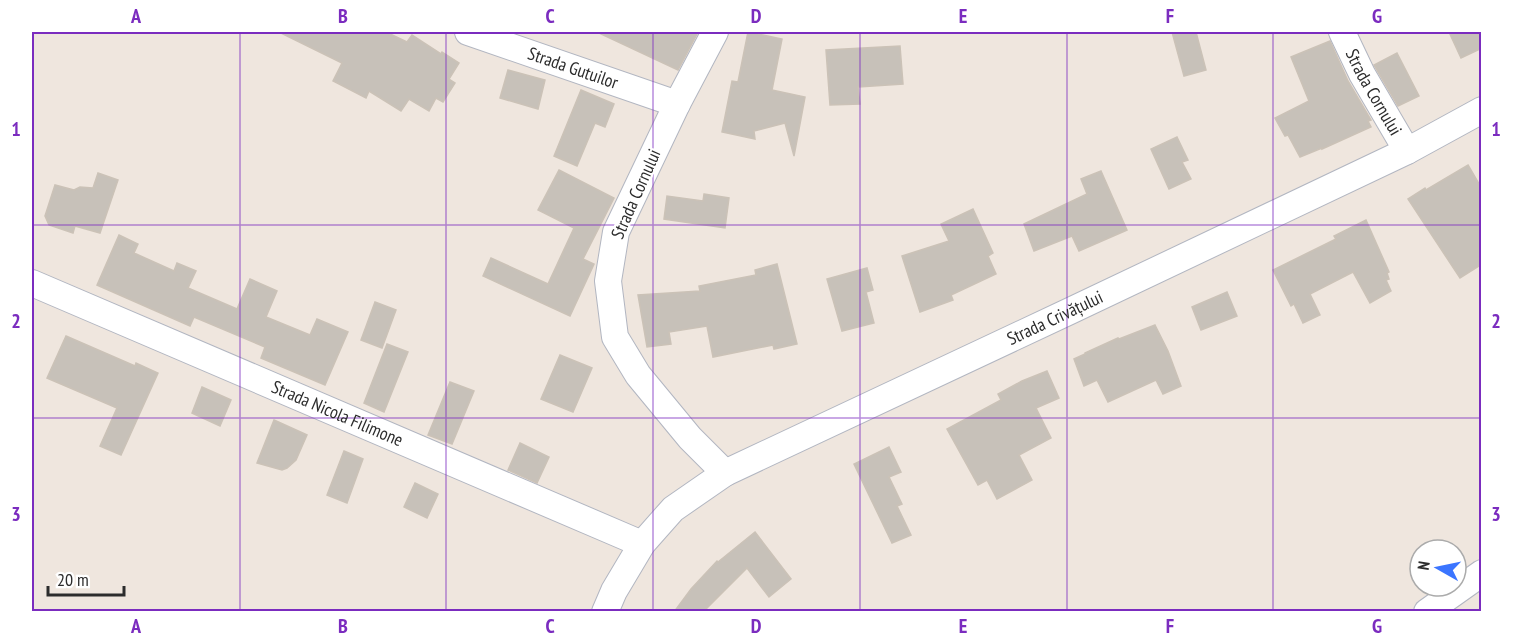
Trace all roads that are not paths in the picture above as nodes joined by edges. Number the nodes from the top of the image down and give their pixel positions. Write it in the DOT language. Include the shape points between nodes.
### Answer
graph roads {
  1 [pos="468,32"];
  2 [pos="715,32"];
  3 [pos="1342,32"];
  4 [pos="677,104"];
  5 [pos="1482,110"];
  6 [pos="1407,151"];
  7 [pos="32,283"];
  8 [pos="725,473"];
  9 [pos="642,544"];
  10 [pos="1482,573"];
  11 [pos="605,612"];
  12 [pos="1427,612"];
  1 -- 4 [label="street, Strada Gutuilor"];
  2 -- 4 [label="street, Strada Cornului"];
  3 -- 6 [label="street, Strada Cornului"];
  4 -- 8 [label="street, Strada Cornului" via="616,231 608,281 615,337 638,375"];
  5 -- 6 [label="street, Strada Crivățului"];
  6 -- 8 [label="street, Strada Crivățului"];
  7 -- 9 [label="street, Strada Nicola Filimone"];
  8 -- 9 [label="street, Strada Crivățului" via="673,509"];
  9 -- 11 [label="street, Strada Crivățului"];
  10 -- 12 [label="street"];
}
